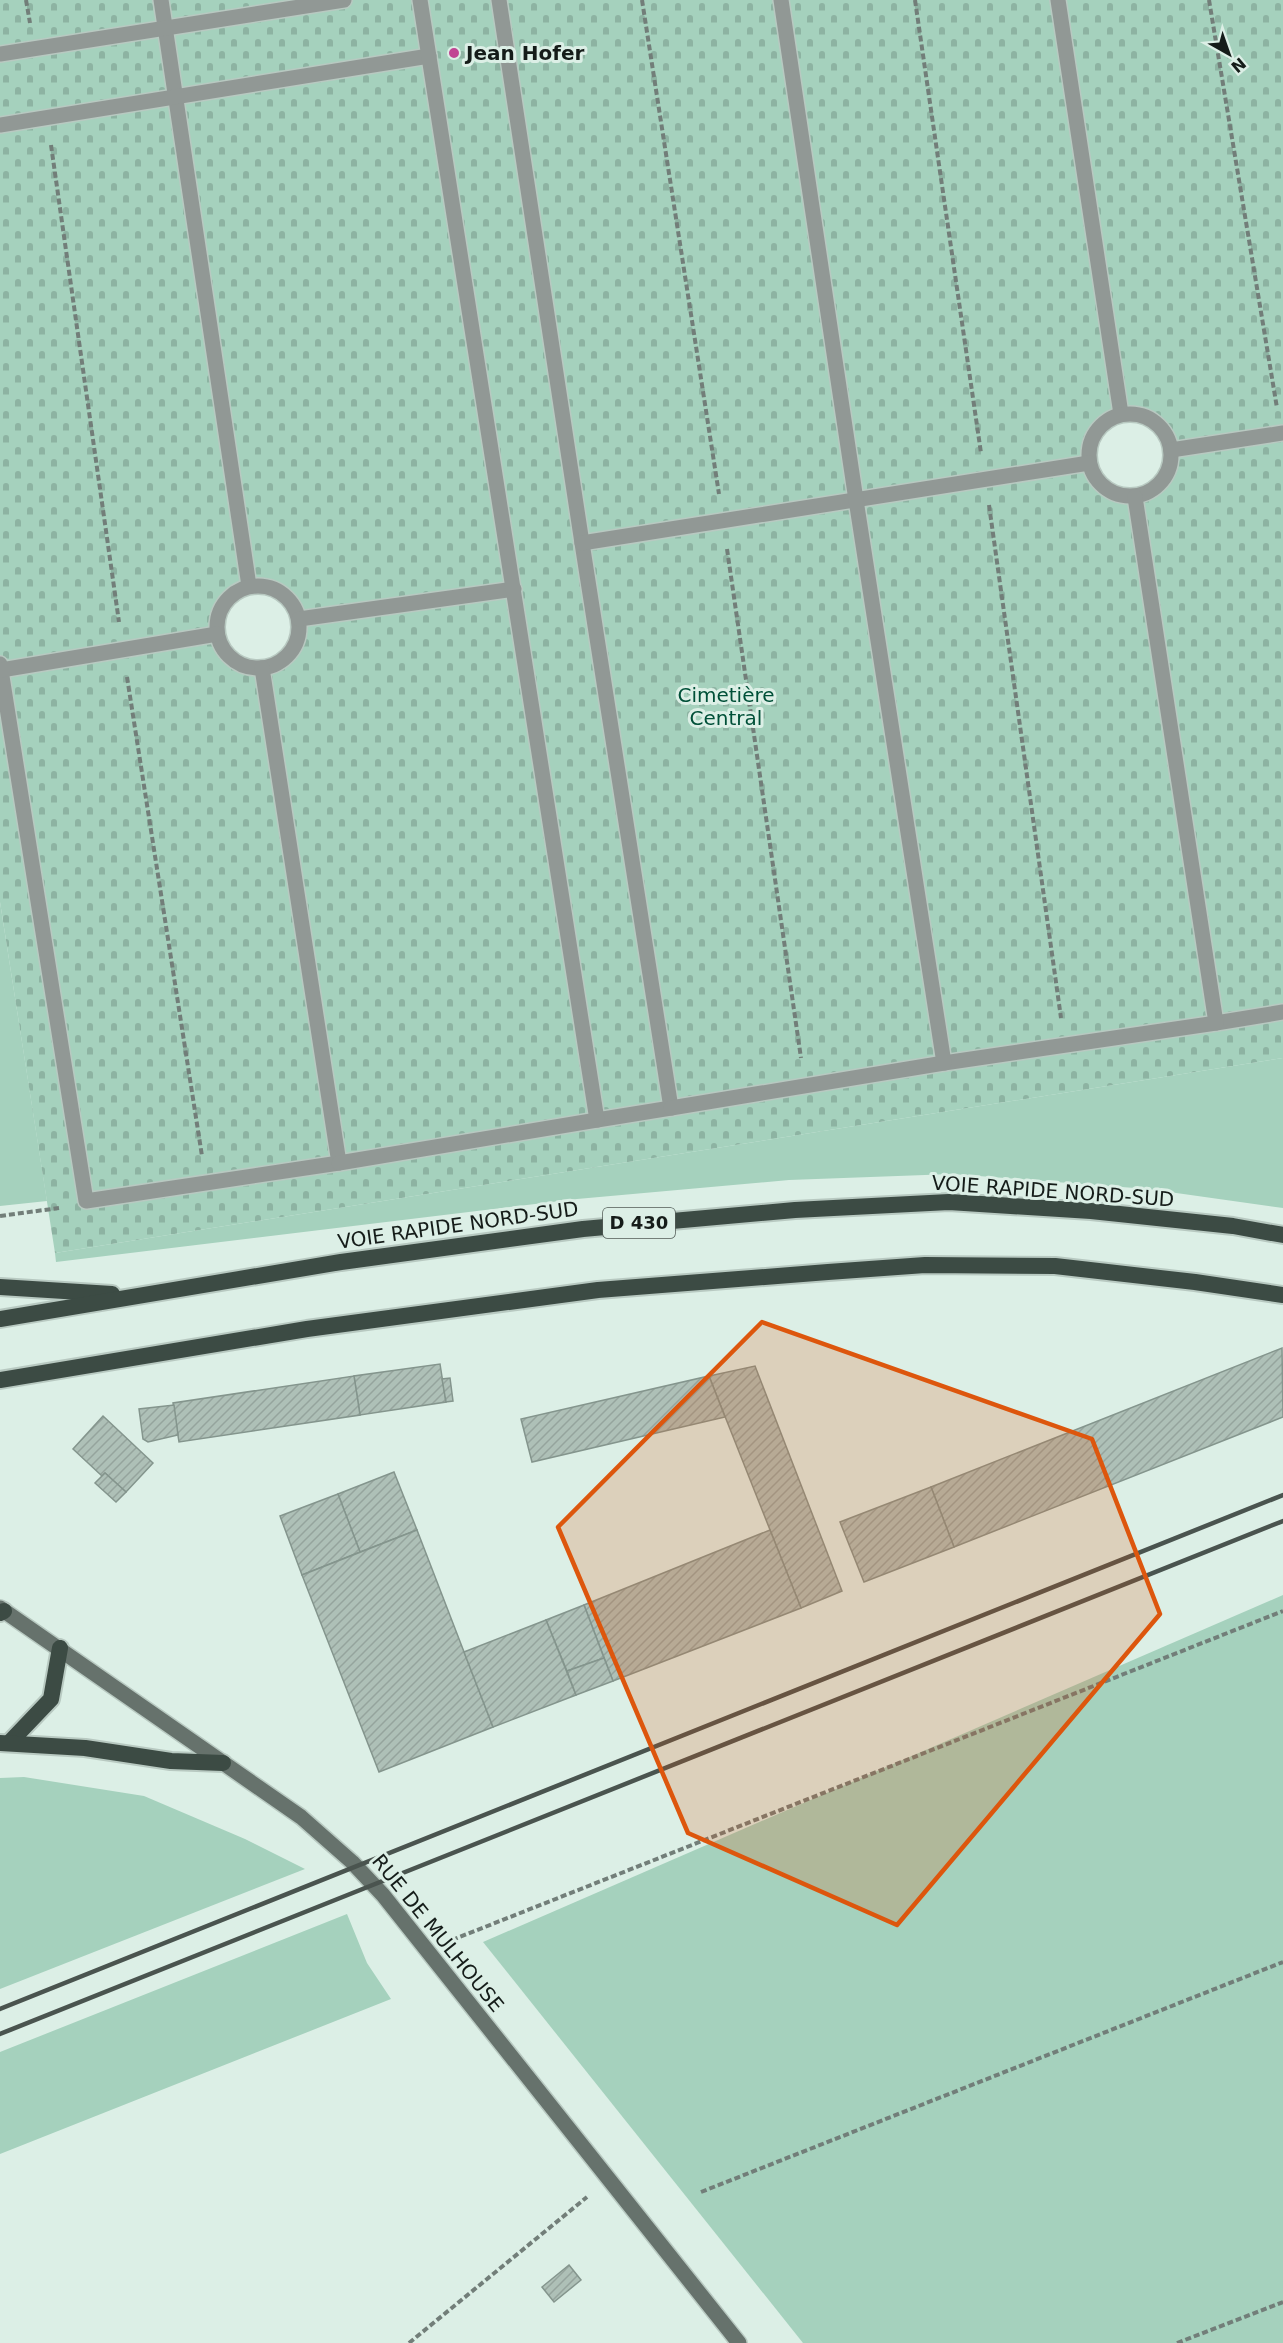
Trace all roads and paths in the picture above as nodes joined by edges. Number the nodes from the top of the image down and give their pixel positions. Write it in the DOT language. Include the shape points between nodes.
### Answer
graph roads {
  1 [pos="161,0"];
  2 [pos="344,0"];
  3 [pos="420,0"];
  4 [pos="499,0"];
  5 [pos="781,0"];
  6 [pos="915,0"];
  7 [pos="1058,0"];
  8 [pos="1209,0"];
  9 [pos="165,28"];
  10 [pos="0,54"];
  11 [pos="429,56"];
  12 [pos="176,97"];
  13 [pos="46,117"];
  14 [pos="0,125"];
  15 [pos="1121,414"];
  16 [pos="1282,433"];
  17 [pos="1171,450"];
  18 [pos="1089,463"];
  19 [pos="985,480"];
  20 [pos="1135,497"];
  21 [pos="856,500"];
  22 [pos="582,543"];
  23 [pos="249,586"];
  24 [pos="514,589"];
  25 [pos="299,619"];
  26 [pos="217,634"];
  27 [pos="123,650"];
  28 [pos="0,667"];
  29 [pos="262,668"];
  30 [pos="1283,1012"];
  31 [pos="1216,1023"];
  32 [pos="1065,1046"];
  33 [pos="944,1063"];
  34 [pos="671,1108"];
  35 [pos="597,1120"];
  36 [pos="339,1163"];
  37 [pos="206,1183"];
  38 [pos="86,1201"];
  39 [pos="0,1216"];
  40 [pos="1283,1235"];
  41 [pos="0,1287"];
  42 [pos="1283,1295"];
  43 [pos="140,1296"];
  44 [pos="0,1319"];
  45 [pos="0,1380"];
  46 [pos="2,1611"];
  47 [pos="1283,1611"];
  48 [pos="60,1648"];
  49 [pos="5,1742"];
  50 [pos="223,1763"];
  51 [pos="426,1949"];
  52 [pos="1283,1962"];
  53 [pos="608,2180"];
  54 [pos="701,2192"];
  55 [pos="1283,2301"];
  56 [pos="409,2343"];
  57 [pos="739,2343"];
  58 [pos="1177,2343"];
  1 -- 9 [label="lane"];
  2 -- 9 [label="lane"];
  3 -- 11 [label="lane"];
  4 -- 22 [label="lane"];
  5 -- 21 [label="lane"];
  6 -- 19 [label="path"];
  7 -- 15 [label="lane"];
  8 -- 16 [label="path"];
  9 -- 10 [label="lane"];
  9 -- 12 [label="lane"];
  11 -- 12 [label="lane"];
  11 -- 24 [label="lane"];
  12 -- 13 [label="lane"];
  12 -- 23 [label="lane"];
  13 -- 14 [label="lane"];
  13 -- 27 [label="path"];
  15 -- 17 [label="lane" via="1143,416 1162,428"];
  15 -- 18 [label="lane" via="1102,424 1090,442"];
  16 -- 17 [label="lane"];
  17 -- 20 [label="lane" via="1170,470 1156,488"];
  18 -- 19 [label="lane"];
  18 -- 20 [label="lane" via="1097,482 1114,494"];
  19 -- 21 [label="lane"];
  19 -- 32 [label="path"];
  20 -- 31 [label="lane"];
  21 -- 22 [label="lane"];
  21 -- 33 [label="lane"];
  22 -- 34 [label="lane"];
  23 -- 25 [label="lane" via="271,586 289,598"];
  23 -- 26 [label="lane" via="230,595 218,613"];
  24 -- 25 [label="lane"];
  24 -- 35 [label="lane"];
  25 -- 29 [label="lane" via="297,641 283,659"];
  26 -- 27 [label="lane"];
  26 -- 29 [label="lane" via="225,653 242,666"];
  27 -- 28 [label="lane"];
  27 -- 37 [label="path"];
  28 -- 38 [label="lane"];
  29 -- 36 [label="lane"];
  30 -- 31 [label="lane"];
  31 -- 32 [label="lane"];
  32 -- 33 [label="lane"];
  33 -- 34 [label="lane"];
  34 -- 35 [label="lane"];
  35 -- 36 [label="lane"];
  36 -- 37 [label="lane"];
  37 -- 38 [label="lane"];
  38 -- 39 [label="path" via="47,1212"];
  40 -- 43 [label="highway, VOIE RAPIDE NORD-SUD / D 430" via="1091,1211 949,1203 795,1210 583,1229 341,1262"];
  41 -- 43 [label="highway"];
  42 -- 45 [label="highway" via="1055,1266 925,1265 598,1290 308,1329"];
  43 -- 44 [label="highway, VOIE RAPIDE NORD-SUD / D 430"];
  46 -- 48 [label="main road, RUE DE MULHOUSE"];
  47 -- 51 [label="path"];
  48 -- 49 [label="highway" via="51,1699"];
  48 -- 50 [label="main road, RUE DE MULHOUSE"];
  49 -- 50 [label="highway"];
  50 -- 51 [label="main road, RUE DE MULHOUSE" via="301,1817 352,1862"];
  51 -- 53 [label="main road, RUE DE MULHOUSE"];
  52 -- 54 [label="path"];
  53 -- 56 [label="path"];
  53 -- 57 [label="main road, RUE DE MULHOUSE"];
  55 -- 58 [label="path"];
}
